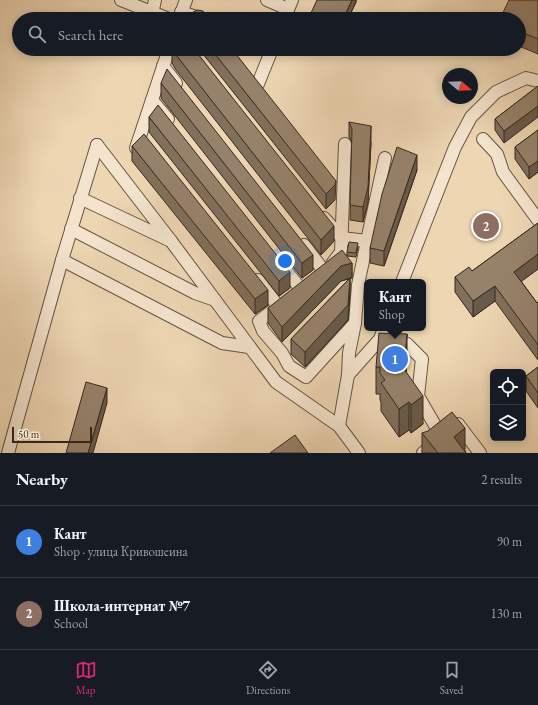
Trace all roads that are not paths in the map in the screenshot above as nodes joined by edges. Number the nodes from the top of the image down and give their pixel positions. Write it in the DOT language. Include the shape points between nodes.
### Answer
graph roads {
  1 [pos="121,0"];
  2 [pos="155,0"];
  3 [pos="186,0"];
  4 [pos="267,0"];
  5 [pos="288,9"];
  6 [pos="148,12"];
  7 [pos="152,12"];
  8 [pos="182,12"];
  9 [pos="167,56"];
  10 [pos="269,56"];
  11 [pos="163,66"];
  12 [pos="250,74"];
  13 [pos="538,81"];
  14 [pos="258,84"];
  15 [pos="183,91"];
  16 [pos="268,96"];
  17 [pos="152,100"];
  18 [pos="176,130"];
  19 [pos="141,134"];
  20 [pos="483,139"];
  21 [pos="345,144"];
  22 [pos="151,146"];
  23 [pos="136,148"];
  24 [pos="385,158"];
  25 [pos="333,180"];
  26 [pos="342,192"];
  27 [pos="80,198"];
  28 [pos="316,208"];
  29 [pos="538,220"];
  30 [pos="71,229"];
  31 [pos="295,234"];
  32 [pos="342,238"];
  33 [pos="171,241"];
  34 [pos="367,241"];
  35 [pos="272,252"];
  36 [pos="62,260"];
  37 [pos="249,269"];
  38 [pos="324,271"];
  39 [pos="403,279"];
  40 [pos="300,288"];
  41 [pos="214,300"];
  42 [pos="278,306"];
  43 [pos="355,323"];
  44 [pos="382,333"];
  45 [pos="293,342"];
  46 [pos="249,347"];
  47 [pos="282,353"];
  48 [pos="348,376"];
  49 [pos="339,426"];
  50 [pos="434,444"];
  51 [pos="8,453"];
  52 [pos="359,453"];
  53 [pos="423,453"];
  54 [pos="480,453"];
  1 -- 6 [label="street"];
  2 -- 7 [label="street"];
  3 -- 8 [label="street"];
  4 -- 5 [label="street"];
  9 -- 11 [label="street"];
  10 -- 14 [label="street"];
  11 -- 15 [label="street"];
  11 -- 17 [label="street"];
  12 -- 14 [label="street"];
  13 -- 39 [label="street" via="526,78 496,92 471,117 455,147"];
  14 -- 16 [label="street"];
  17 -- 18 [label="street"];
  17 -- 19 [label="street"];
  19 -- 22 [label="street"];
  19 -- 23 [label="street"];
  20 -- 29 [label="street" via="497,154 503,172"];
  21 -- 26 [label="street"];
  24 -- 34 [label="street"];
  25 -- 26 [label="street"];
  26 -- 32 [label="street"];
  27 -- 30 [label="street"];
  27 -- 33 [label="street"];
  27 -- 33 [label="street" via="97,145"];
  28 -- 32 [label="street"];
  30 -- 36 [label="street"];
  30 -- 41 [label="street" via="195,293"];
  31 -- 38 [label="street"];
  32 -- 34 [label="street"];
  32 -- 38 [label="street" via="341,252 336,261"];
  33 -- 41 [label="street"];
  34 -- 43 [label="street" via="352,286"];
  35 -- 40 [label="street"];
  36 -- 46 [label="street" via="222,343"];
  36 -- 51 [label="street"];
  37 -- 42 [label="street"];
  38 -- 40 [label="street"];
  40 -- 42 [label="street"];
  41 -- 46 [label="street"];
  42 -- 47 [label="street" via="259,321"];
  43 -- 47 [label="street" via="306,377 289,366"];
  43 -- 48 [label="street" via="349,353"];
  44 -- 48 [label="street"];
  44 -- 50 [label="street" via="407,344 422,360 418,396 436,427"];
  45 -- 47 [label="street"];
  46 -- 49 [label="street" via="276,382"];
  48 -- 49 [label="street"];
  49 -- 52 [label="street"];
  50 -- 53 [label="street"];
  50 -- 54 [label="street" via="458,424"];
}
